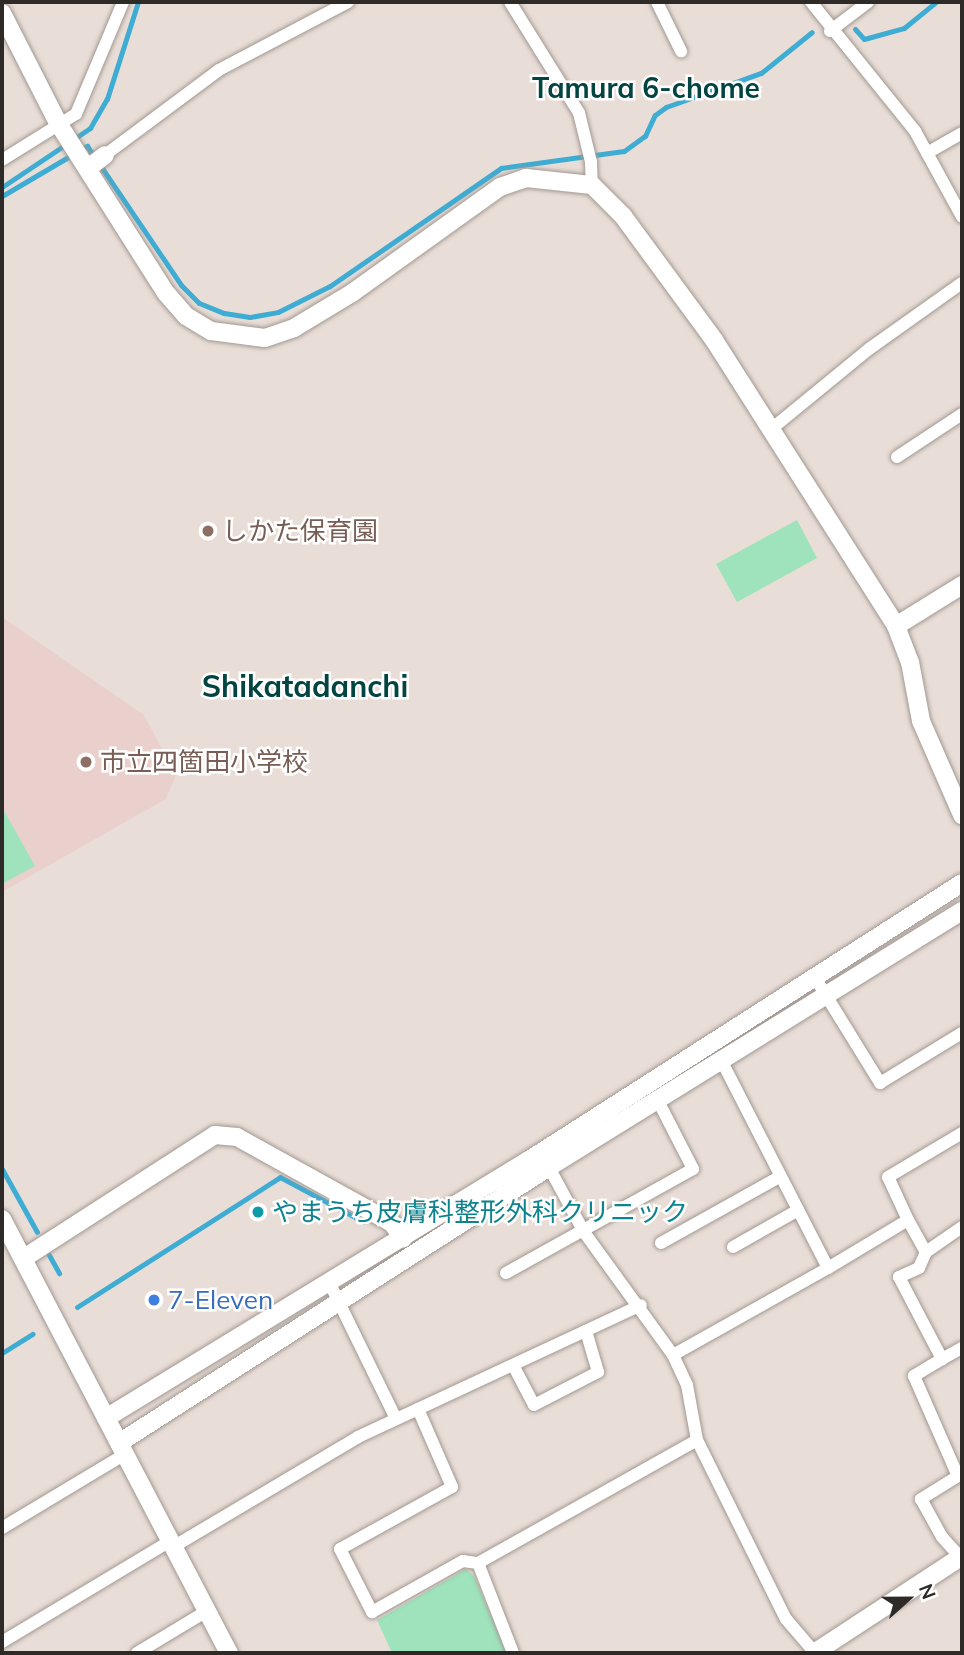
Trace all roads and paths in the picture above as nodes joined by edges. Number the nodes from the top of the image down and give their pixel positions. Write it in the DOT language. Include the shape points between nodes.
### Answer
graph roads {
  1 [pos="123,2"];
  2 [pos="348,2"];
  3 [pos="510,2"];
  4 [pos="657,2"];
  5 [pos="811,2"];
  6 [pos="868,2"];
  7 [pos="2,13"];
  8 [pos="830,31"];
  9 [pos="681,51"];
  10 [pos="61,127"];
  11 [pos="962,133"];
  12 [pos="927,153"];
  13 [pos="106,155"];
  14 [pos="2,160"];
  15 [pos="83,162"];
  16 [pos="592,185"];
  17 [pos="962,217"];
  18 [pos="962,284"];
  19 [pos="962,414"];
  20 [pos="770,430"];
  21 [pos="897,457"];
  22 [pos="962,585"];
  23 [pos="897,626"];
  24 [pos="962,815"];
  25 [pos="962,883"];
  26 [pos="962,911"];
  27 [pos="814,976"];
  28 [pos="826,996"];
  29 [pos="962,1032"];
  30 [pos="721,1060"];
  31 [pos="658,1101"];
  32 [pos="962,1133"];
  33 [pos="545,1160"];
  34 [pos="781,1176"];
  35 [pos="798,1210"];
  36 [pos="2,1219"];
  37 [pos="908,1220"];
  38 [pos="962,1227"];
  39 [pos="584,1232"];
  40 [pos="403,1238"];
  41 [pos="661,1243"];
  42 [pos="733,1247"];
  43 [pos="926,1252"];
  44 [pos="24,1258"];
  45 [pos="828,1268"];
  46 [pos="506,1273"];
  47 [pos="330,1284"];
  48 [pos="338,1302"];
  49 [pos="641,1306"];
  50 [pos="586,1331"];
  51 [pos="962,1348"];
  52 [pos="673,1355"];
  53 [pos="942,1359"];
  54 [pos="513,1365"];
  55 [pos="418,1409"];
  56 [pos="106,1418"];
  57 [pos="396,1419"];
  58 [pos="696,1440"];
  59 [pos="122,1449"];
  60 [pos="2,1528"];
  61 [pos="171,1544"];
  62 [pos="961,1556"];
  63 [pos="478,1563"];
  64 [pos="207,1611"];
  65 [pos="2,1642"];
  66 [pos="138,1653"];
  67 [pos="229,1653"];
  68 [pos="513,1653"];
  69 [pos="815,1653"];
  1 -- 10 [label="street" via="86,98"];
  2 -- 13 [label="street" via="219,70"];
  3 -- 16 [label="street" via="579,113 592,162"];
  4 -- 9 [label="street"];
  5 -- 8 [label="street"];
  6 -- 8 [label="street"];
  7 -- 10 [label="street"];
  8 -- 12 [label="street" via="915,131"];
  10 -- 14 [label="street"];
  10 -- 15 [label="street"];
  11 -- 12 [label="street"];
  12 -- 17 [label="street"];
  13 -- 15 [label="street"];
  15 -- 16 [label="street" via="166,293 186,316 211,331 238,337 265,338 335,305 500,187 526,178"];
  16 -- 20 [label="street" via="622,216 714,340"];
  18 -- 20 [label="street" via="869,349"];
  19 -- 21 [label="street"];
  20 -- 23 [label="street"];
  22 -- 23 [label="street"];
  23 -- 24 [label="street" via="910,662 921,721"];
  25 -- 27 [label="street"];
  26 -- 28 [label="street"];
  27 -- 28 [label="street"];
  27 -- 33 [label="street"];
  28 -- 29 [label="street" via="880,1083"];
  28 -- 30 [label="street"];
  30 -- 31 [label="street"];
  30 -- 34 [label="street"];
  31 -- 33 [label="street"];
  31 -- 39 [label="street" via="693,1169"];
  32 -- 37 [label="street" via="888,1177"];
  33 -- 39 [label="street"];
  33 -- 40 [label="street"];
  33 -- 48 [label="street"];
  34 -- 35 [label="street"];
  34 -- 41 [label="street"];
  35 -- 42 [label="street"];
  35 -- 45 [label="street"];
  36 -- 44 [label="street"];
  37 -- 43 [label="street"];
  37 -- 45 [label="street"];
  38 -- 43 [label="street"];
  39 -- 46 [label="street"];
  39 -- 49 [label="street"];
  40 -- 44 [label="street" via="392,1223 237,1137 215,1135"];
  40 -- 47 [label="street"];
  43 -- 53 [label="street" via="919,1268 899,1277"];
  44 -- 56 [label="street"];
  45 -- 52 [label="street"];
  47 -- 48 [label="street"];
  47 -- 56 [label="street"];
  48 -- 57 [label="street"];
  48 -- 59 [label="street"];
  49 -- 50 [label="street"];
  49 -- 52 [label="street"];
  50 -- 54 [label="street"];
  50 -- 54 [label="street" via="598,1372 534,1405"];
  51 -- 53 [label="street"];
  52 -- 58 [label="street" via="687,1385"];
  53 -- 62 [label="street" via="914,1376 958,1476 921,1499 942,1536"];
  54 -- 55 [label="street"];
  55 -- 57 [label="street"];
  55 -- 63 [label="street" via="452,1487 340,1549 372,1612 463,1560"];
  56 -- 59 [label="street"];
  57 -- 61 [label="street"];
  58 -- 63 [label="street"];
  58 -- 69 [label="street" via="786,1619"];
  59 -- 60 [label="street"];
  59 -- 61 [label="street"];
  61 -- 64 [label="street"];
  61 -- 65 [label="street"];
  62 -- 69 [label="street"];
  63 -- 68 [label="street"];
  64 -- 66 [label="street"];
  64 -- 67 [label="street"];
}
